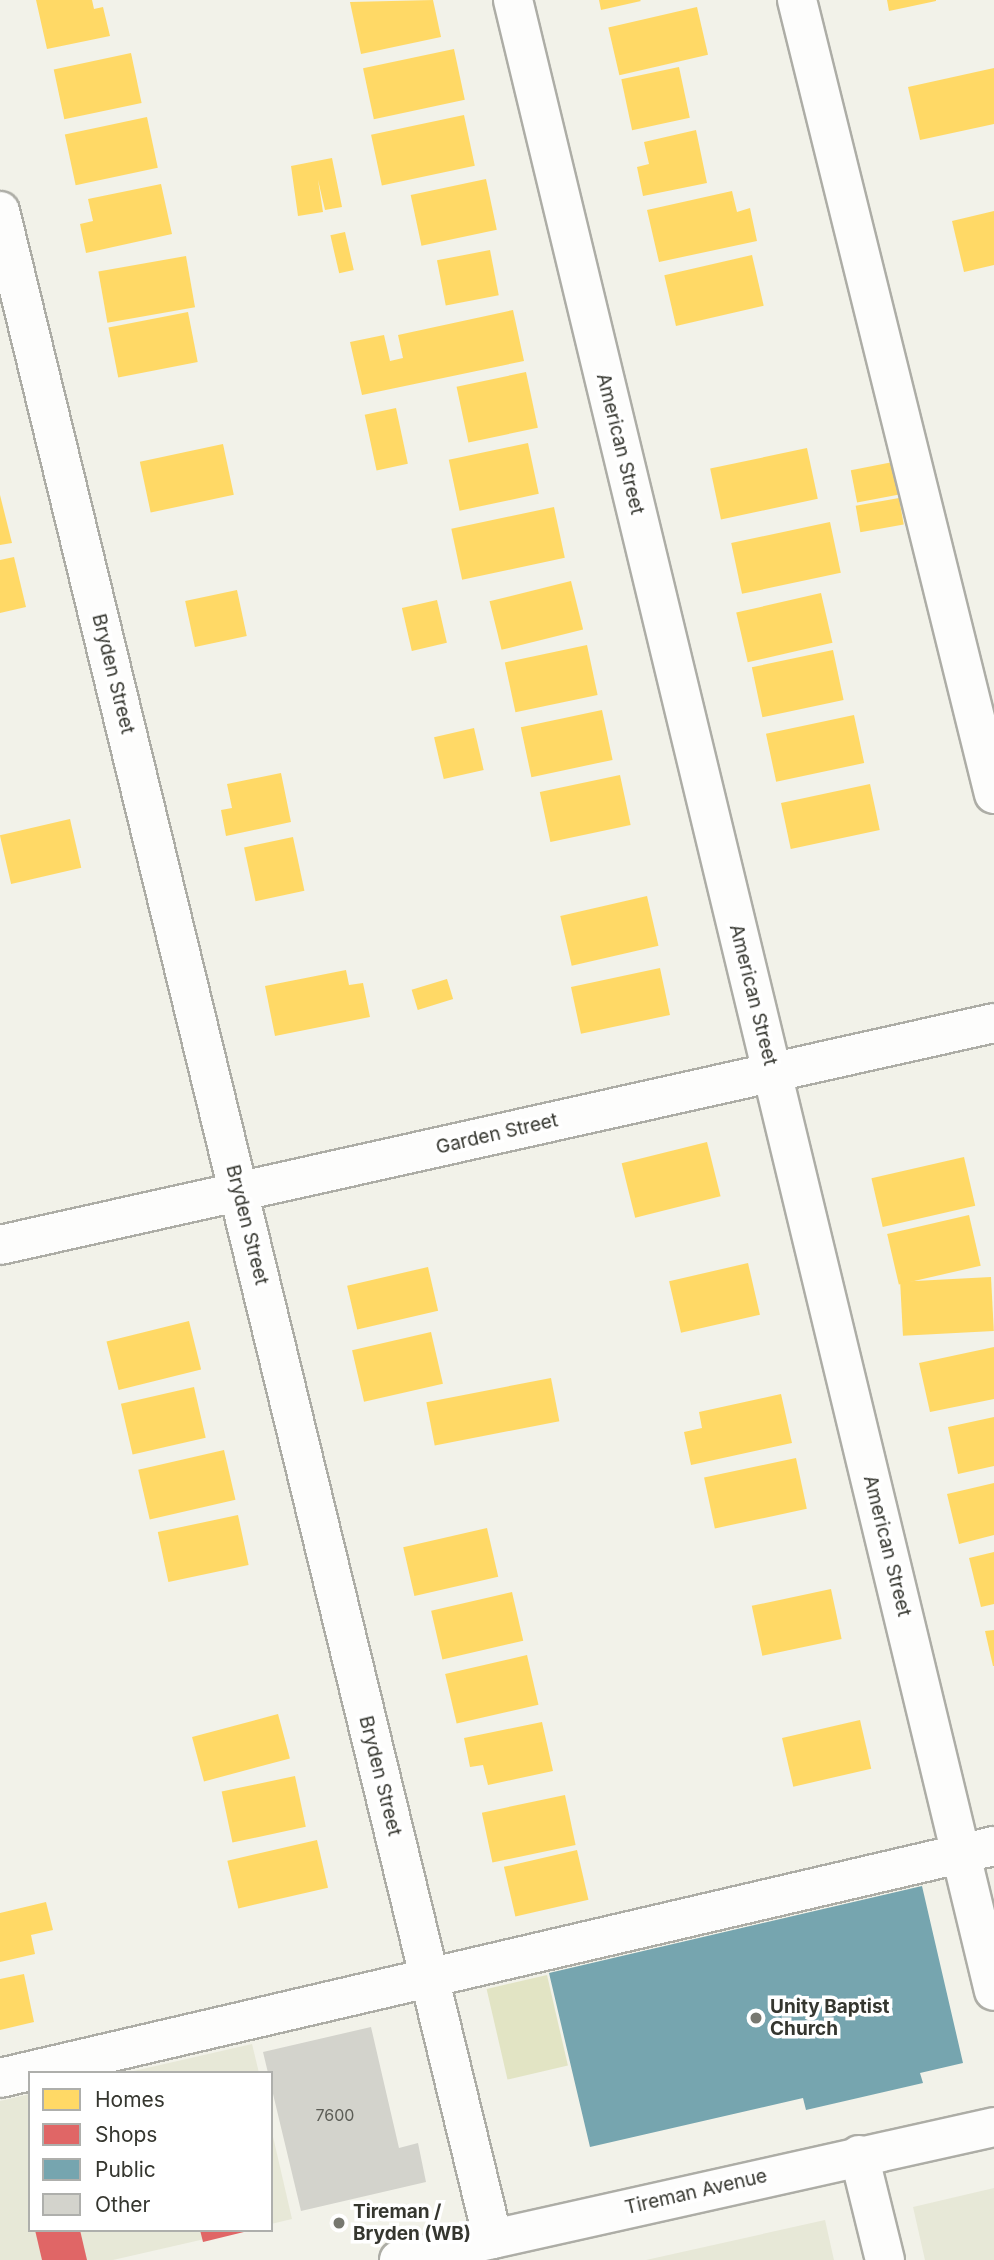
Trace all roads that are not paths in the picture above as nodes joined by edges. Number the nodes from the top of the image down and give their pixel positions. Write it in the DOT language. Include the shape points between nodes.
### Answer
graph roads {
  1 [pos="513,0"];
  2 [pos="797,0"];
  3 [pos="0,211"];
  4 [pos="994,794"];
  5 [pos="994,1023"];
  6 [pos="772,1073"];
  7 [pos="239,1191"];
  8 [pos="0,1245"];
  9 [pos="978,1850"];
  10 [pos="429,1978"];
  11 [pos="994,1991"];
  12 [pos="28,2071"];
  13 [pos="30,2071"];
  14 [pos="0,2078"];
  15 [pos="994,2127"];
  16 [pos="859,2155"];
  17 [pos="493,2239"];
  18 [pos="399,2260"];
  19 [pos="885,2260"];
  1 -- 6 [label="street, American Street"];
  2 -- 4 [label="street"];
  3 -- 7 [label="street, Bryden Street"];
  5 -- 6 [label="street, Garden Street"];
  6 -- 7 [label="street, Garden Street"];
  6 -- 9 [label="street, American Street"];
  7 -- 8 [label="street, Garden Street"];
  7 -- 10 [label="street, Bryden Street"];
  9 -- 10 [label="street"];
  9 -- 11 [label="street, American Street"];
  10 -- 13 [label="street"];
  10 -- 17 [label="street, Bryden Street"];
  12 -- 14 [label="street"];
  15 -- 16 [label="street, Tireman Avenue"];
  16 -- 17 [label="street, Tireman Avenue"];
  16 -- 19 [label="street"];
  17 -- 18 [label="street, Tireman Avenue"];
}
